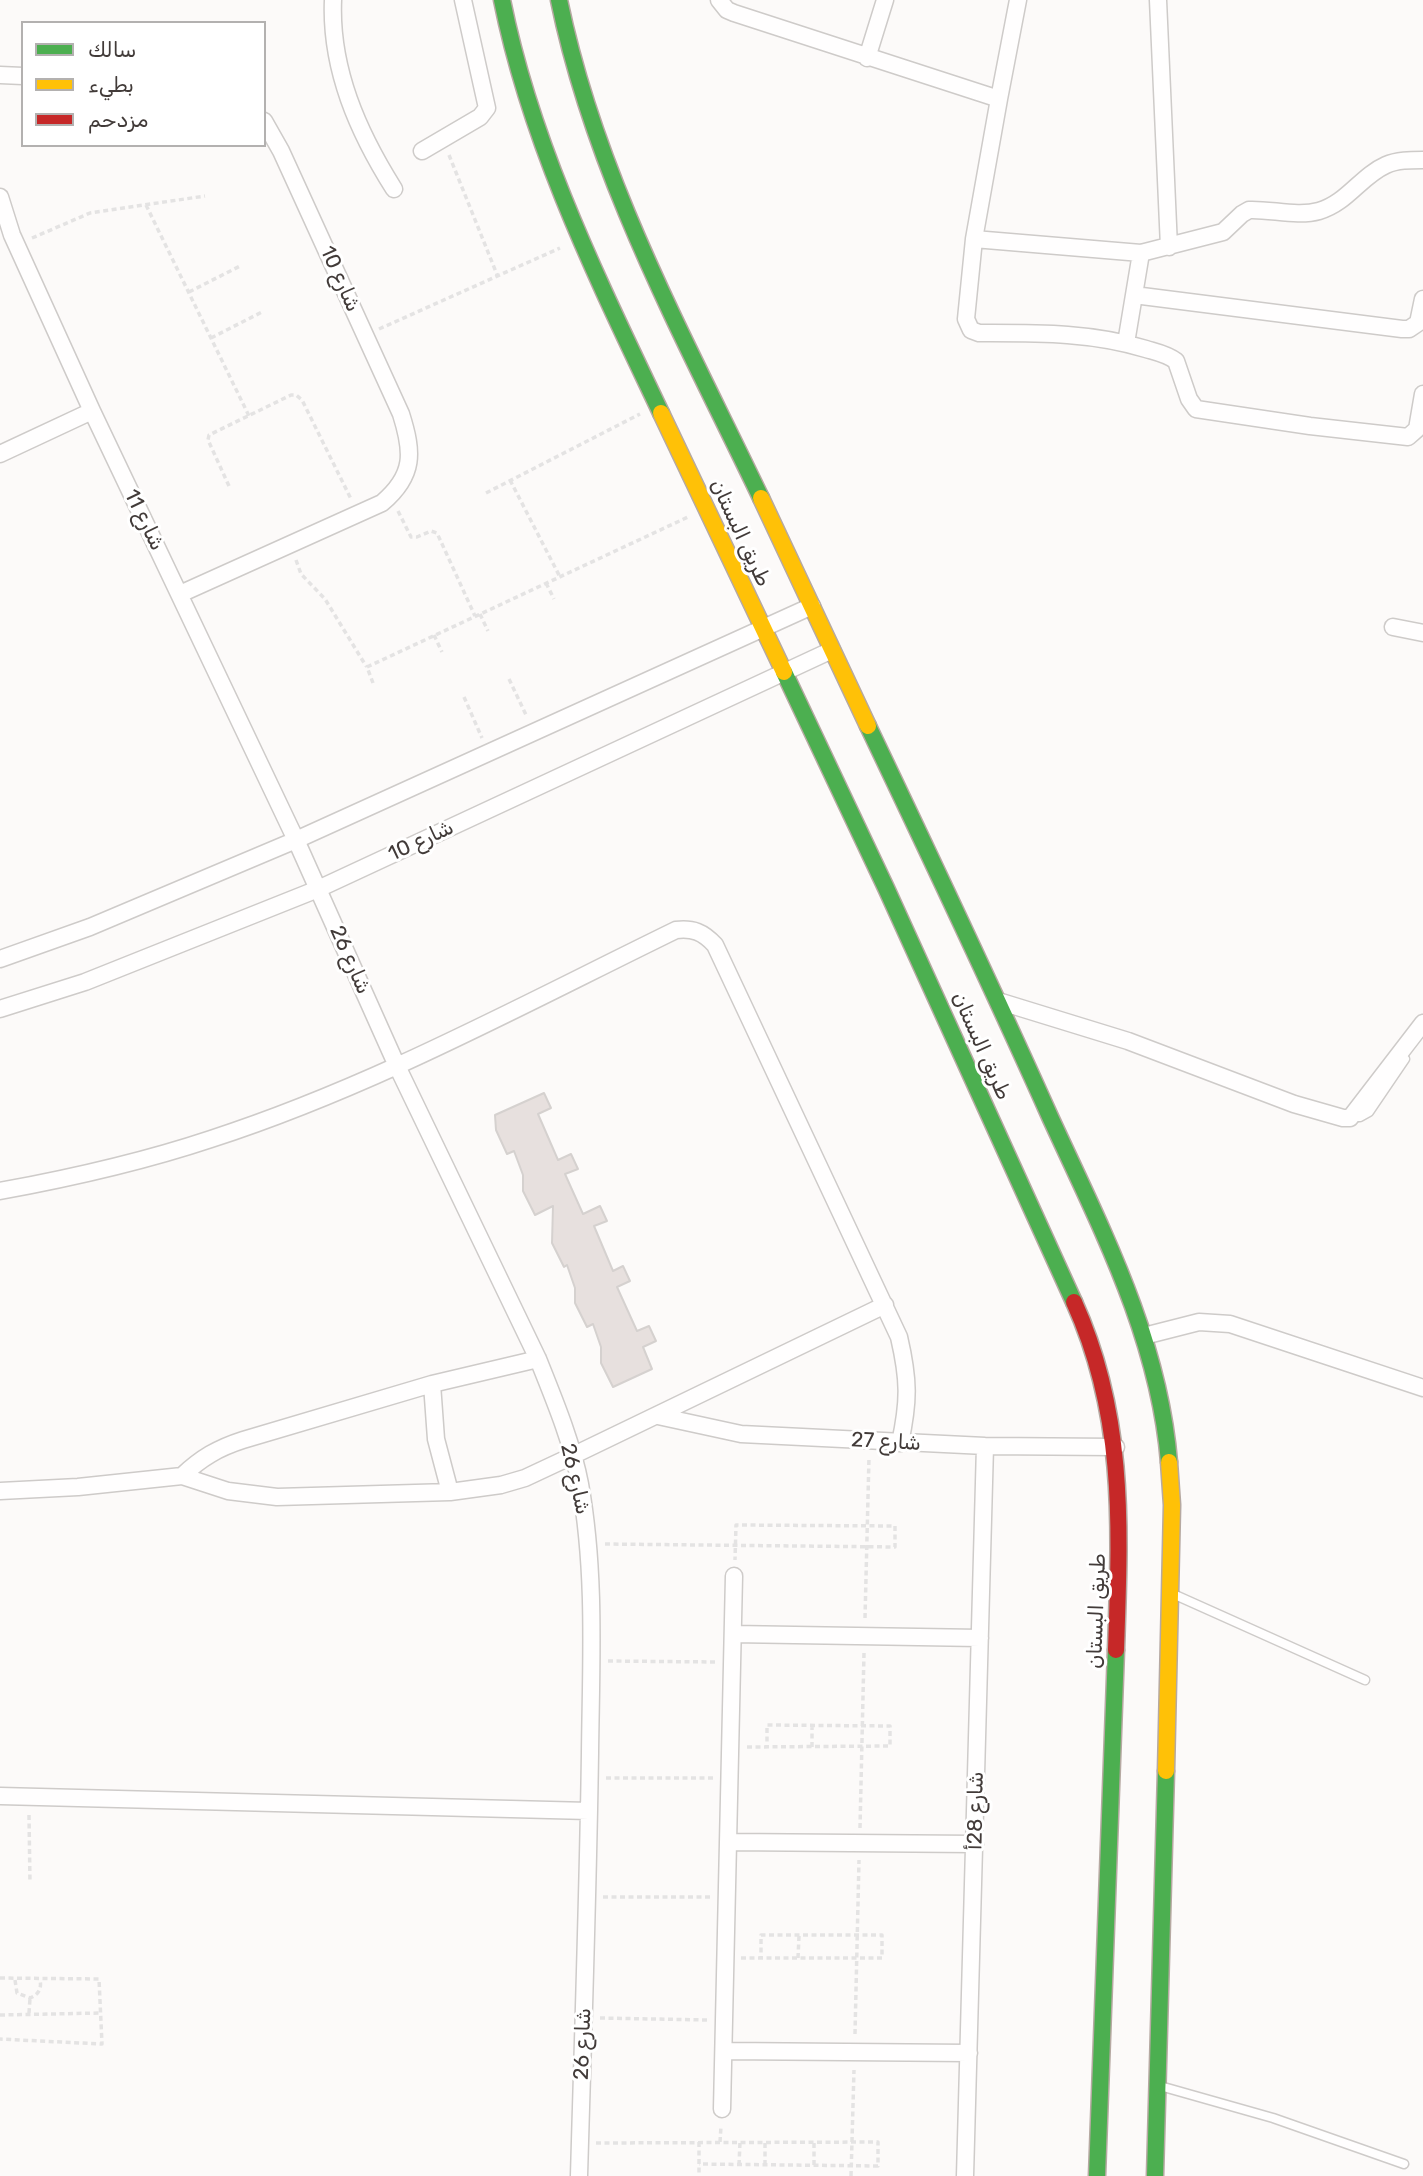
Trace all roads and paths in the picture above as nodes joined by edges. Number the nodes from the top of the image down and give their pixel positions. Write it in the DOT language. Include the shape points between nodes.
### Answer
graph roads {
  1 [pos="333,0"];
  2 [pos="463,0"];
  3 [pos="502,0"];
  4 [pos="559,0"];
  5 [pos="719,0"];
  6 [pos="886,0"];
  7 [pos="1018,0"];
  8 [pos="1157,0"];
  9 [pos="867,58"];
  10 [pos="0,75"];
  11 [pos="21,76"];
  12 [pos="999,99"];
  13 [pos="266,125"];
  14 [pos="443,139"];
  15 [pos="422,151"];
  16 [pos="1423,160"];
  17 [pos="394,189"];
  18 [pos="205,196"];
  19 [pos="0,197"];
  20 [pos="146,205"];
  21 [pos="581,238"];
  22 [pos="974,239"];
  23 [pos="17,245"];
  24 [pos="1169,247"];
  25 [pos="1141,253"];
  26 [pos="242,265"];
  27 [pos="498,277"];
  28 [pos="188,292"];
  29 [pos="1134,295"];
  30 [pos="1423,299"];
  31 [pos="262,312"];
  32 [pos="365,335"];
  33 [pos="211,338"];
  34 [pos="1126,343"];
  35 [pos="1423,394"];
  36 [pos="657,405"];
  37 [pos="92,411"];
  38 [pos="249,416"];
  39 [pos="0,454"];
  40 [pos="510,480"];
  41 [pos="229,486"];
  42 [pos="486,493"];
  43 [pos="391,495"];
  44 [pos="706,509"];
  45 [pos="358,514"];
  46 [pos="291,544"];
  47 [pos="560,577"];
  48 [pos="545,583"];
  49 [pos="180,594"];
  50 [pos="554,599"];
  51 [pos="812,606"];
  52 [pos="477,615"];
  53 [pos="1393,627"];
  54 [pos="762,629"];
  55 [pos="488,631"];
  56 [pos="1423,633"];
  57 [pos="434,635"];
  58 [pos="832,650"];
  59 [pos="442,652"];
  60 [pos="367,667"];
  61 [pos="783,673"];
  62 [pos="509,679"];
  63 [pos="373,683"];
  64 [pos="464,697"];
  65 [pos="534,732"];
  66 [pos="489,752"];
  67 [pos="296,840"];
  68 [pos="318,889"];
  69 [pos="0,959"];
  70 [pos="998,1002"];
  71 [pos="0,1009"];
  72 [pos="1423,1023"];
  73 [pos="1423,1031"];
  74 [pos="397,1066"];
  75 [pos="1350,1118"];
  76 [pos="0,1191"];
  77 [pos="885,1305"];
  78 [pos="1144,1336"];
  79 [pos="538,1359"];
  80 [pos="432,1384"];
  81 [pos="1423,1388"];
  82 [pos="658,1416"];
  83 [pos="870,1441"];
  84 [pos="900,1443"];
  85 [pos="985,1446"];
  86 [pos="1116,1447"];
  87 [pos="572,1456"];
  88 [pos="182,1476"];
  89 [pos="0,1491"];
  90 [pos="450,1492"];
  91 [pos="867,1525"];
  92 [pos="589,1544"];
  93 [pos="735,1545"];
  94 [pos="867,1546"];
  95 [pos="734,1576"];
  96 [pos="1171,1593"];
  97 [pos="733,1634"];
  98 [pos="865,1637"];
  99 [pos="980,1638"];
  100 [pos="591,1661"];
  101 [pos="732,1662"];
  102 [pos="1366,1680"];
  103 [pos="812,1725"];
  104 [pos="863,1725"];
  105 [pos="862,1746"];
  106 [pos="731,1747"];
  107 [pos="767,1747"];
  108 [pos="811,1747"];
  109 [pos="589,1777"];
  110 [pos="730,1778"];
  111 [pos="0,1796"];
  112 [pos="29,1797"];
  113 [pos="589,1811"];
  114 [pos="728,1842"];
  115 [pos="859,1843"];
  116 [pos="975,1844"];
  117 [pos="30,1883"];
  118 [pos="587,1897"];
  119 [pos="727,1897"];
  120 [pos="799,1935"];
  121 [pos="857,1935"];
  122 [pos="761,1958"];
  123 [pos="798,1958"];
  124 [pos="857,1958"];
  125 [pos="726,1959"];
  126 [pos="0,1978"];
  127 [pos="15,1980"];
  128 [pos="40,1980"];
  129 [pos="30,1998"];
  130 [pos="29,2013"];
  131 [pos="100,2013"];
  132 [pos="0,2015"];
  133 [pos="583,2018"];
  134 [pos="724,2020"];
  135 [pos="0,2039"];
  136 [pos="724,2051"];
  137 [pos="854,2052"];
  138 [pos="968,2053"];
  139 [pos="1158,2085"];
  140 [pos="722,2109"];
  141 [pos="699,2142"];
  142 [pos="740,2142"];
  143 [pos="765,2142"];
  144 [pos="852,2142"];
  145 [pos="580,2143"];
  146 [pos="814,2143"];
  147 [pos="699,2164"];
  148 [pos="1404,2164"];
  149 [pos="739,2165"];
  150 [pos="765,2165"];
  151 [pos="814,2165"];
  152 [pos="851,2165"];
  153 [pos="579,2176"];
  154 [pos="699,2176"];
  155 [pos="851,2176"];
  156 [pos="965,2176"];
  157 [pos="1097,2176"];
  158 [pos="1155,2176"];
  1 -- 17 [label="street" via="338,60 350,106"];
  2 -- 14 [label="street" via="488,104 483,115"];
  3 -- 21 [label="main road, طريق البستان" via="528,103"];
  4 -- 51 [label="main road, طريق البستان" via="572,60 616,188"];
  5 -- 9 [label="street" via="734,13"];
  6 -- 9 [label="street"];
  7 -- 12 [label="street"];
  8 -- 24 [label="street"];
  9 -- 12 [label="street"];
  10 -- 11 [label="street"];
  12 -- 22 [label="street"];
  13 -- 32 [label="street, شارع 10"];
  14 -- 15 [label="street"];
  14 -- 27 [label="path"];
  16 -- 24 [label="street" via="1387,164 1341,201 1318,211 1249,210 1224,232"];
  18 -- 20 [label="path"];
  19 -- 23 [label="street, شارع 11"];
  20 -- 23 [label="path" via="90,213"];
  20 -- 28 [label="path"];
  21 -- 27 [label="path"];
  21 -- 36 [label="main road, طريق البستان"];
  22 -- 25 [label="street"];
  22 -- 34 [label="street" via="966,319 971,330 1068,334"];
  23 -- 37 [label="street, شارع 11"];
  24 -- 25 [label="street"];
  25 -- 29 [label="street"];
  26 -- 28 [label="path"];
  27 -- 32 [label="path"];
  28 -- 33 [label="path"];
  29 -- 30 [label="street" via="1402,329 1418,323"];
  29 -- 34 [label="street"];
  31 -- 33 [label="path"];
  32 -- 43 [label="street, شارع 10" via="401,414 410,447 406,473"];
  33 -- 38 [label="path"];
  34 -- 35 [label="street" via="1174,359 1189,399 1203,411 1404,437 1417,429"];
  36 -- 40 [label="path"];
  36 -- 44 [label="main road, طريق البستان"];
  37 -- 39 [label="street"];
  37 -- 49 [label="street, شارع 11"];
  38 -- 41 [label="path" via="208,437"];
  38 -- 45 [label="path" via="291,395 299,396"];
  40 -- 42 [label="path"];
  40 -- 47 [label="path"];
  43 -- 45 [label="street"];
  43 -- 52 [label="path" via="411,537 437,533"];
  44 -- 47 [label="path"];
  44 -- 54 [label="main road, طريق البستان"];
  45 -- 46 [label="street"];
  46 -- 49 [label="street"];
  46 -- 60 [label="path" via="301,574 325,599"];
  47 -- 48 [label="path"];
  48 -- 50 [label="path"];
  48 -- 52 [label="path"];
  49 -- 67 [label="street, شارع 11"];
  51 -- 54 [label="street"];
  51 -- 58 [label="main road, طريق البستان"];
  52 -- 55 [label="path"];
  52 -- 57 [label="path"];
  53 -- 56 [label="street"];
  54 -- 61 [label="main road, طريق البستان"];
  54 -- 65 [label="street"];
  57 -- 59 [label="path"];
  57 -- 60 [label="path"];
  58 -- 61 [label="street, شارع 10"];
  58 -- 70 [label="main road, طريق البستان"];
  60 -- 63 [label="path"];
  61 -- 68 [label="street, شارع 10"];
  61 -- 86 [label="main road, طريق البستان" via="1082,1318 1104,1383"];
  62 -- 65 [label="path"];
  64 -- 66 [label="path"];
  65 -- 66 [label="street"];
  66 -- 67 [label="street"];
  67 -- 68 [label="street, شارع 26"];
  67 -- 69 [label="street" via="90,927"];
  68 -- 71 [label="street, شارع 10" via="85,982"];
  68 -- 74 [label="street, شارع 26"];
  70 -- 75 [label="street" via="1128,1041 1294,1104"];
  70 -- 78 [label="main road, طريق البستان" via="1111,1250"];
  72 -- 75 [label="street"];
  73 -- 75 [label="lane" via="1369,1112"];
  74 -- 76 [label="street" via="212,1139 131,1163"];
  74 -- 77 [label="street" via="676,930 698,931 715,945"];
  74 -- 79 [label="street, شارع 26"];
  77 -- 82 [label="street"];
  77 -- 84 [label="street" via="908,1372 908,1408"];
  78 -- 81 [label="street" via="1199,1322 1230,1324"];
  78 -- 96 [label="main road, طريق البستان" via="1168,1452"];
  79 -- 80 [label="street"];
  79 -- 87 [label="street, شارع 26"];
  80 -- 88 [label="street" via="219,1448"];
  80 -- 90 [label="street" via="436,1439"];
  82 -- 83 [label="street, شارع 27" via="741,1434"];
  82 -- 87 [label="street"];
  83 -- 84 [label="street, شارع 27"];
  83 -- 91 [label="path"];
  84 -- 85 [label="street, شارع 27"];
  85 -- 86 [label="street, شارع 27"];
  85 -- 99 [label="street, شارع 28أ"];
  86 -- 157 [label="main road, طريق البستان" via="1120,1539"];
  87 -- 90 [label="street" via="525,1478"];
  87 -- 92 [label="street, شارع 26"];
  88 -- 89 [label="street"];
  88 -- 90 [label="street" via="228,1491 277,1497"];
  91 -- 93 [label="path" via="736,1525"];
  91 -- 94 [label="path"];
  91 -- 94 [label="path" via="895,1526 895,1547"];
  92 -- 93 [label="path"];
  92 -- 100 [label="street, شارع 26"];
  93 -- 94 [label="path"];
  93 -- 95 [label="path"];
  94 -- 98 [label="path"];
  95 -- 97 [label="street"];
  96 -- 102 [label="lane"];
  96 -- 139 [label="main road, طريق البستان"];
  97 -- 98 [label="street"];
  97 -- 101 [label="street"];
  98 -- 99 [label="street"];
  98 -- 104 [label="path"];
  99 -- 116 [label="street, شارع 28أ"];
  100 -- 101 [label="path"];
  100 -- 109 [label="street, شارع 26"];
  101 -- 106 [label="street"];
  103 -- 104 [label="path"];
  103 -- 107 [label="path" via="767,1725"];
  103 -- 108 [label="path"];
  104 -- 105 [label="path"];
  104 -- 105 [label="path" via="890,1726 890,1746"];
  105 -- 108 [label="path"];
  105 -- 115 [label="path"];
  106 -- 107 [label="path"];
  106 -- 110 [label="street"];
  107 -- 108 [label="path"];
  109 -- 110 [label="path"];
  109 -- 113 [label="street, شارع 26"];
  110 -- 114 [label="street"];
  111 -- 112 [label="street"];
  112 -- 113 [label="street"];
  112 -- 117 [label="path"];
  113 -- 118 [label="street, شارع 26"];
  114 -- 115 [label="street"];
  114 -- 119 [label="street"];
  115 -- 116 [label="street"];
  115 -- 121 [label="path"];
  116 -- 138 [label="street, شارع 28أ"];
  118 -- 119 [label="path"];
  118 -- 133 [label="street, شارع 26"];
  119 -- 125 [label="street"];
  120 -- 121 [label="path"];
  120 -- 122 [label="path" via="761,1935"];
  120 -- 123 [label="path"];
  121 -- 124 [label="path"];
  121 -- 124 [label="path" via="882,1935 882,1958"];
  122 -- 123 [label="path"];
  122 -- 125 [label="path"];
  123 -- 124 [label="path"];
  124 -- 137 [label="path"];
  125 -- 134 [label="street"];
  126 -- 127 [label="path"];
  127 -- 128 [label="path"];
  127 -- 129 [label="path" via="17,1993"];
  128 -- 129 [label="path" via="40,1989"];
  128 -- 131 [label="path" via="99,1979"];
  129 -- 130 [label="path"];
  130 -- 131 [label="path"];
  130 -- 132 [label="path"];
  131 -- 135 [label="path" via="102,2044"];
  133 -- 134 [label="path"];
  133 -- 145 [label="street, شارع 26"];
  134 -- 136 [label="street"];
  136 -- 137 [label="street"];
  136 -- 140 [label="street"];
  137 -- 138 [label="street"];
  137 -- 144 [label="path"];
  138 -- 156 [label="street, شارع 28أ"];
  139 -- 148 [label="lane" via="1273,2118"];
  139 -- 158 [label="main road, طريق البستان"];
  141 -- 142 [label="path"];
  141 -- 145 [label="path"];
  141 -- 147 [label="path"];
  142 -- 143 [label="path"];
  142 -- 149 [label="path"];
  143 -- 146 [label="path"];
  143 -- 150 [label="path"];
  144 -- 146 [label="path"];
  144 -- 152 [label="path"];
  144 -- 152 [label="path" via="878,2143 878,2166"];
  145 -- 153 [label="street, شارع 26"];
  146 -- 151 [label="path"];
  147 -- 149 [label="path"];
  147 -- 154 [label="path"];
  149 -- 150 [label="path"];
  150 -- 151 [label="path"];
  151 -- 152 [label="path"];
  152 -- 155 [label="path"];
}
